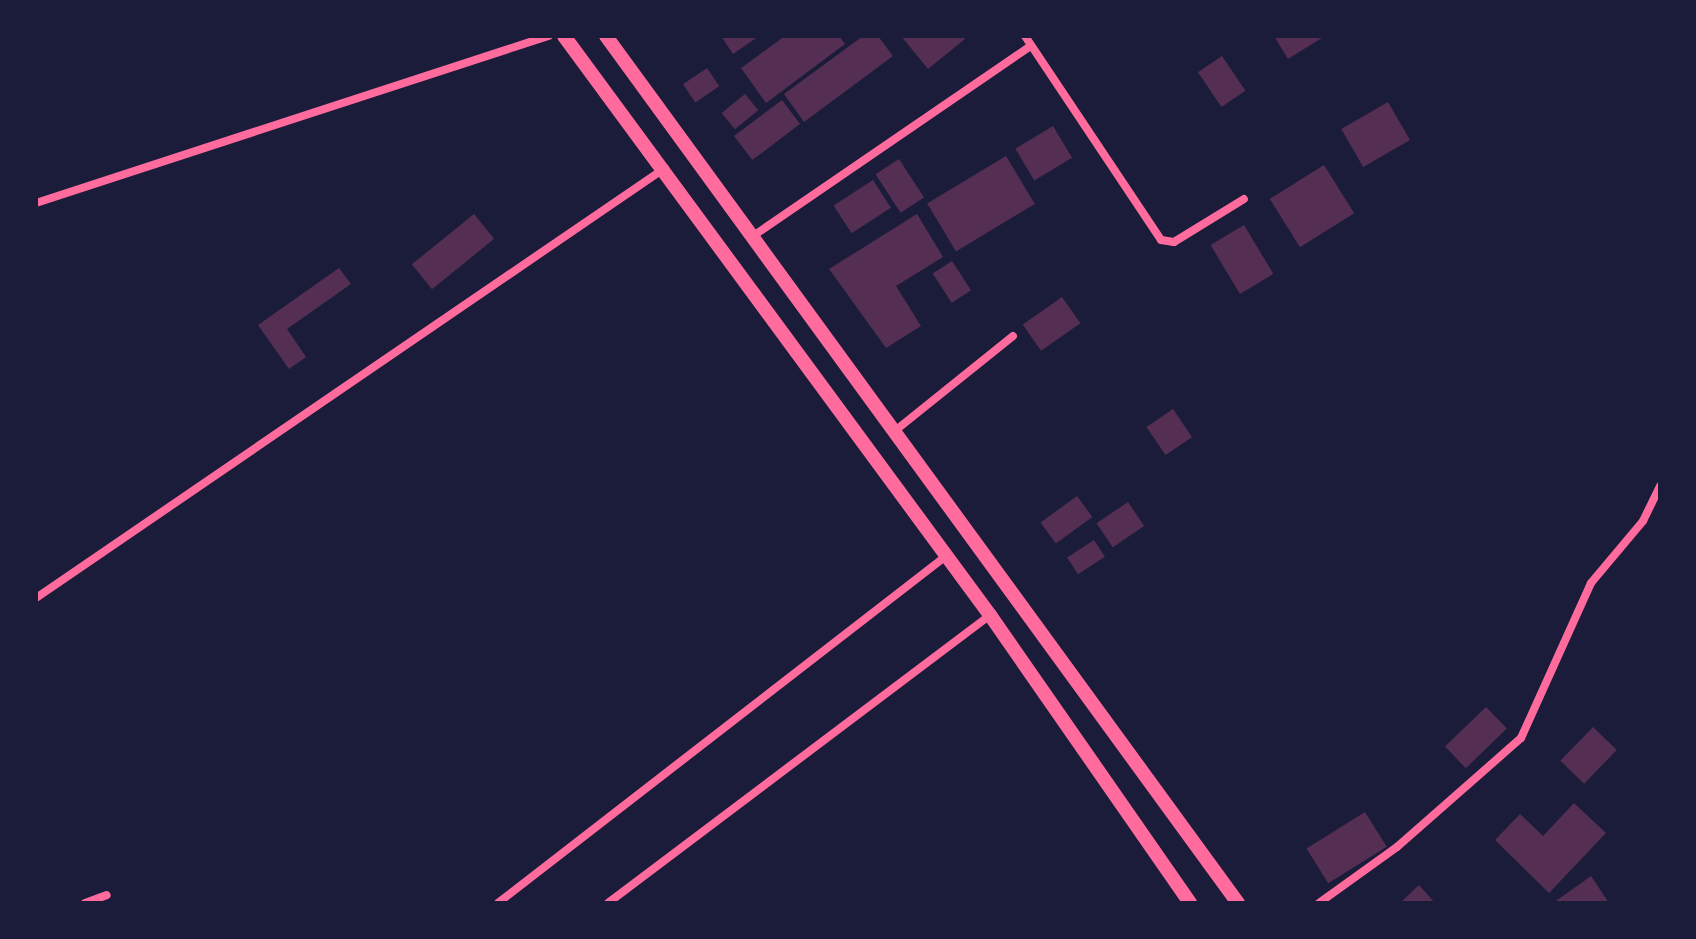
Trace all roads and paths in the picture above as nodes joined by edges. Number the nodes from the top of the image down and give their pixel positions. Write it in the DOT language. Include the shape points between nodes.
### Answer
graph roads {
  1 [pos="548,36"];
  2 [pos="564,36"];
  3 [pos="606,36"];
  4 [pos="1025,36"];
  5 [pos="1031,46"];
  6 [pos="665,167"];
  7 [pos="1244,199"];
  8 [pos="36,203"];
  9 [pos="756,234"];
  10 [pos="1013,336"];
  11 [pos="896,430"];
  12 [pos="1660,486"];
  13 [pos="946,556"];
  14 [pos="36,598"];
  15 [pos="990,615"];
  16 [pos="107,895"];
  17 [pos="85,903"];
  18 [pos="498,903"];
  19 [pos="608,903"];
  20 [pos="1190,903"];
  21 [pos="1238,903"];
  22 [pos="1319,903"];
  1 -- 8 [label="street"];
  2 -- 6 [label="street"];
  3 -- 9 [label="street"];
  4 -- 5 [label="street"];
  5 -- 7 [label="street" via="1161,240 1174,242"];
  5 -- 9 [label="street"];
  6 -- 13 [label="street"];
  6 -- 14 [label="street"];
  9 -- 11 [label="street"];
  10 -- 11 [label="street"];
  11 -- 21 [label="street"];
  12 -- 22 [label="street" via="1643,521 1591,583 1521,738 1397,847"];
  13 -- 15 [label="street"];
  13 -- 18 [label="street"];
  15 -- 19 [label="street"];
  15 -- 20 [label="street"];
  16 -- 17 [label="street"];
}
